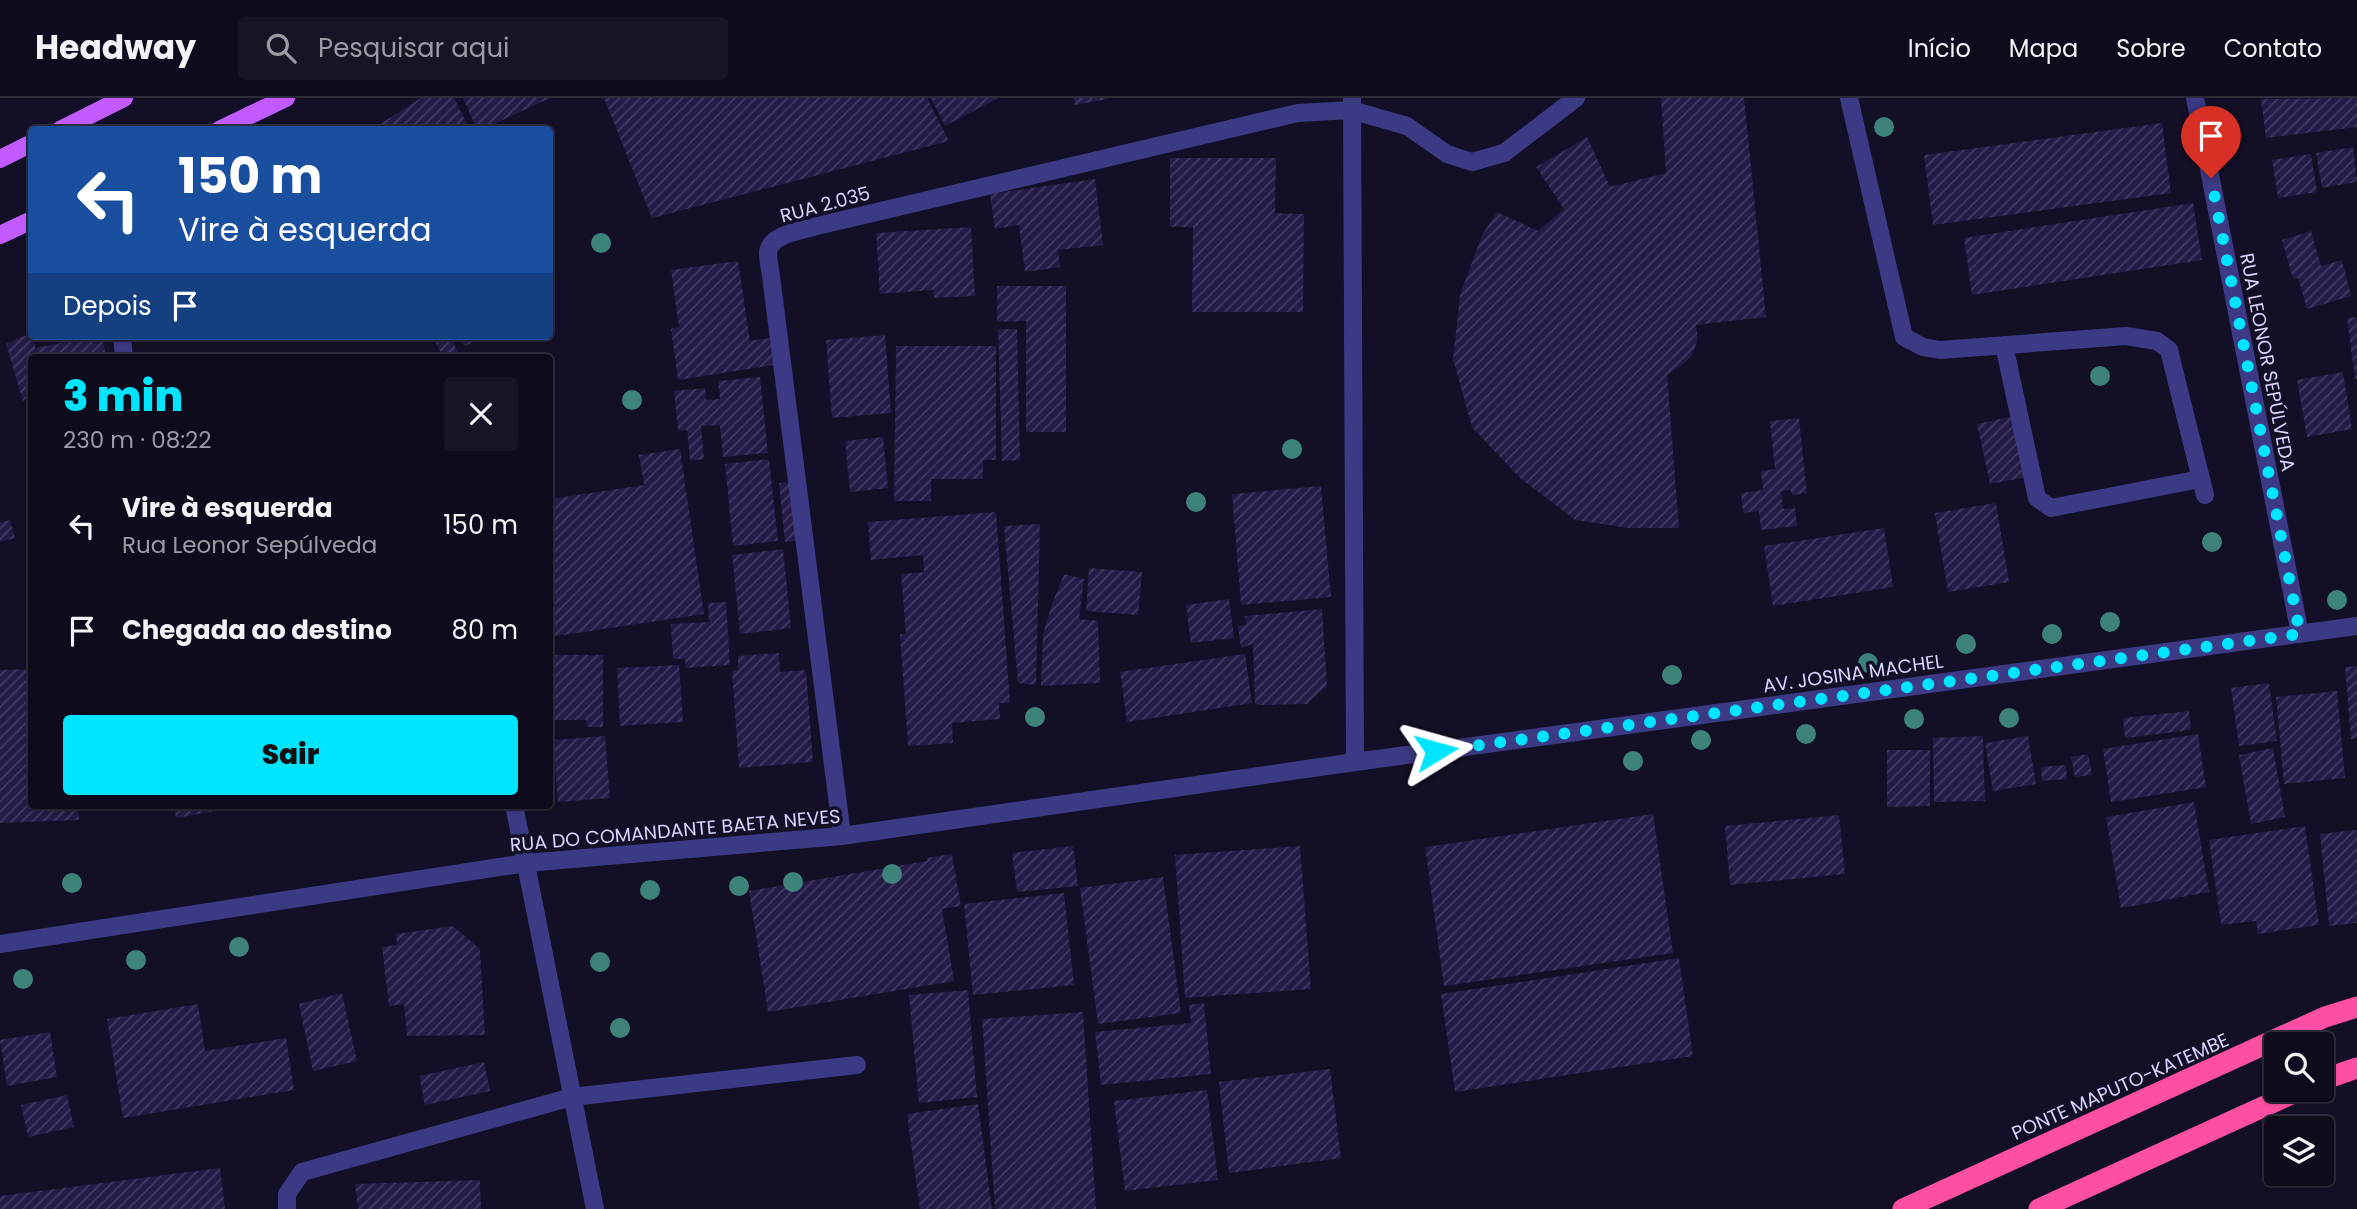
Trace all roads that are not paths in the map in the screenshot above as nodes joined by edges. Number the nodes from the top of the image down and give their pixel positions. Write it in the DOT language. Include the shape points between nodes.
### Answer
graph roads {
  1 [pos="124,98"];
  2 [pos="286,98"];
  3 [pos="1576,98"];
  4 [pos="1849,98"];
  5 [pos="2195,98"];
  6 [pos="1351,104"];
  7 [pos="68,126"];
  8 [pos="227,126"];
  9 [pos="28,145"];
  10 [pos="0,159"];
  11 [pos="28,222"];
  12 [pos="0,235"];
  13 [pos="2004,345"];
  14 [pos="2357,626"];
  15 [pos="2300,634"];
  16 [pos="1355,762"];
  17 [pos="515,809"];
  18 [pos="842,836"];
  19 [pos="526,863"];
  20 [pos="0,944"];
  21 [pos="2357,1007"];
  22 [pos="857,1065"];
  23 [pos="2357,1068"];
  24 [pos="2334,1076"];
  25 [pos="572,1097"];
  26 [pos="2274,1102"];
  27 [pos="2081,1190"];
  28 [pos="287,1209"];
  29 [pos="595,1209"];
  30 [pos="1903,1209"];
  31 [pos="2039,1209"];
  32 [pos="2056,1209"];
  1 -- 7 [label="main road"];
  2 -- 8 [label="main road"];
  3 -- 6 [label="street" via="1504,153 1472,162 1447,154 1408,126"];
  4 -- 13 [label="street" via="1904,337 1940,350"];
  5 -- 15 [label="street, RUA LEONOR SEPÚLVEDA"];
  6 -- 16 [label="street"];
  6 -- 18 [label="street, RUA 2.035" via="817,226 771,244 768,251"];
  9 -- 10 [label="main road"];
  11 -- 12 [label="main road"];
  13 -- 13 [label="street" via="2037,498 2051,508 2202,487 2169,350 2157,341 2126,336"];
  14 -- 15 [label="street, AV. JOSINA MACHEL"];
  15 -- 16 [label="street, AV. JOSINA MACHEL"];
  16 -- 18 [label="street, RUA DO COMANDANTE BAETA NEVES"];
  17 -- 19 [label="street"];
  18 -- 19 [label="street, RUA DO COMANDANTE BAETA NEVES"];
  19 -- 20 [label="street, RUA DO COMANDANTE BAETA NEVES"];
  19 -- 25 [label="street"];
  21 -- 30 [label="highway, PONTE MAPUTO-KATEMBE" via="2325,1017"];
  22 -- 25 [label="street"];
  23 -- 24 [label="highway"];
  25 -- 28 [label="street" via="302,1172 287,1194"];
  25 -- 29 [label="street"];
  26 -- 27 [label="highway"];
  27 -- 31 [label="highway"];
  27 -- 32 [label="highway"];
}
